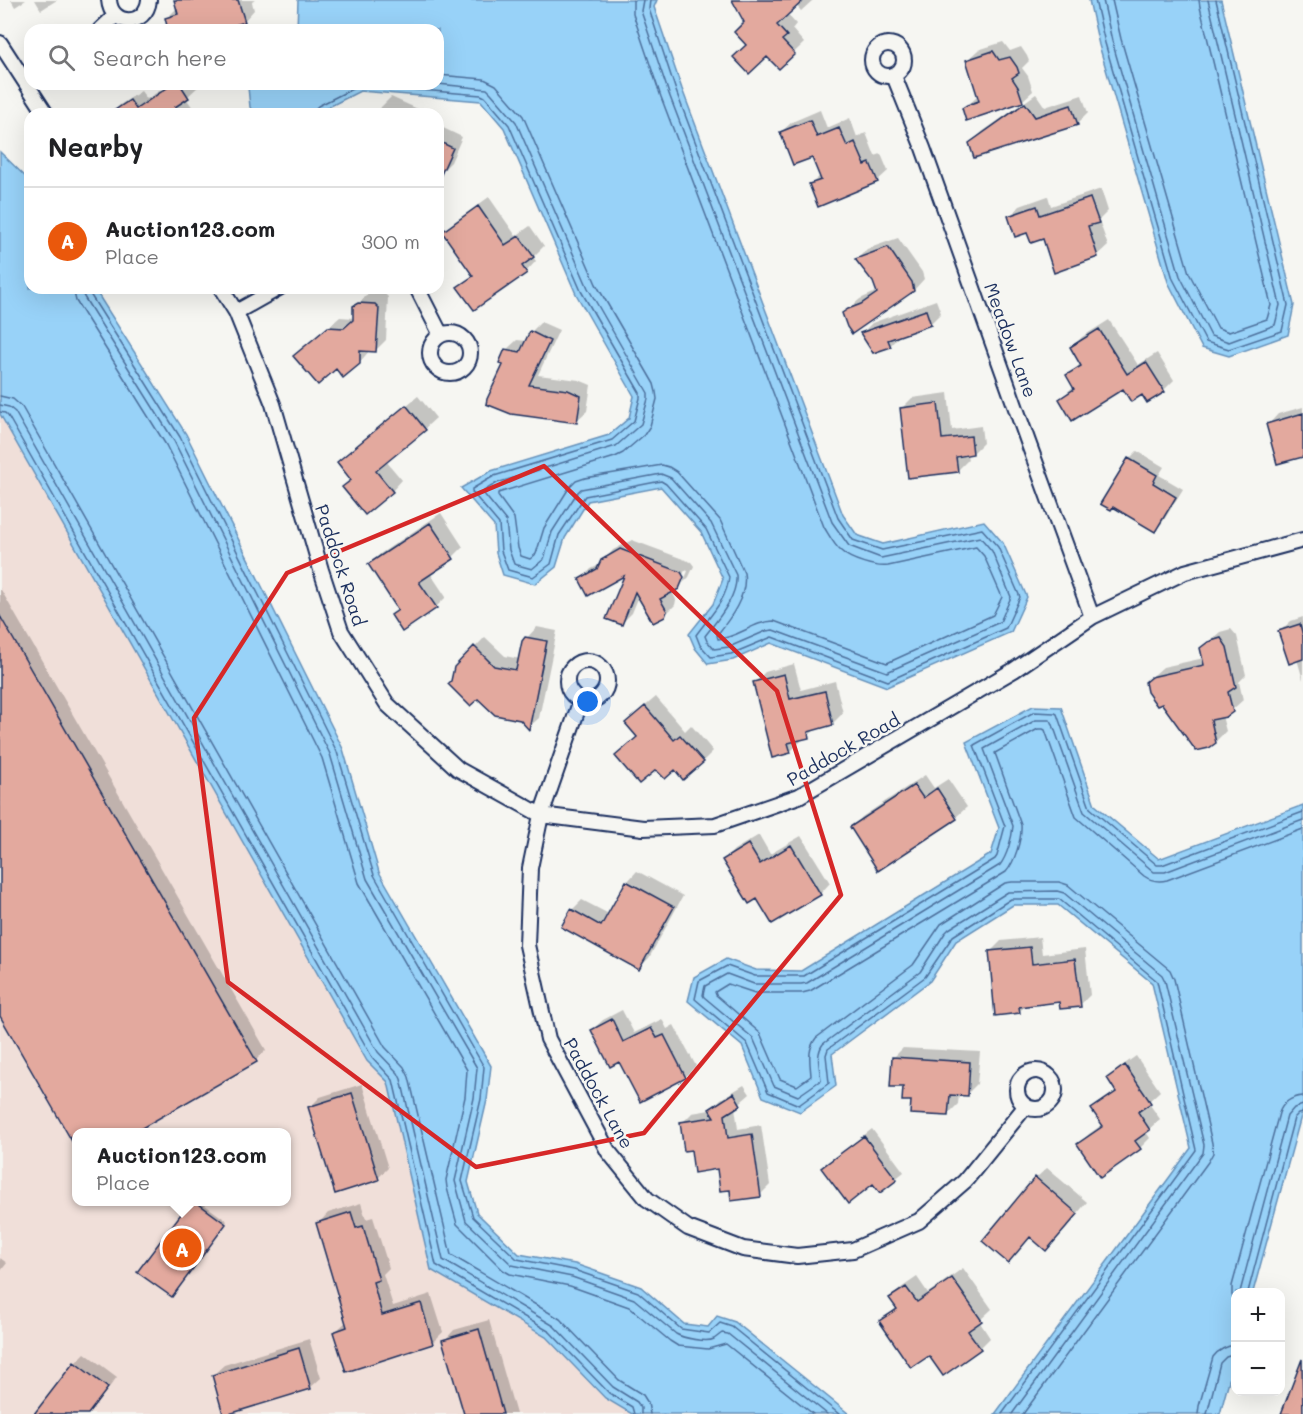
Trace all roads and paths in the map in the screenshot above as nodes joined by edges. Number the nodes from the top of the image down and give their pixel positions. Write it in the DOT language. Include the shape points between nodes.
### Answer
graph roads {
  1 [pos="109,0"];
  2 [pos="149,0"];
  3 [pos="115,16"];
  4 [pos="106,24"];
  5 [pos="0,43"];
  6 [pos="24,74"];
  7 [pos="894,76"];
  8 [pos="36,90"];
  9 [pos="43,108"];
  10 [pos="225,294"];
  11 [pos="268,294"];
  12 [pos="420,294"];
  13 [pos="236,312"];
  14 [pos="441,335"];
  15 [pos="1303,540"];
  16 [pos="1092,617"];
  17 [pos="580,700"];
  18 [pos="541,815"];
  19 [pos="1025,1107"];
  1 -- 3 [label="street"];
  2 -- 3 [label="street" via="144,14 138,18 130,21"];
  3 -- 4 [label="street"];
  5 -- 6 [label="street"];
  7 -- 16 [label="street, Meadow Lane"];
  8 -- 9 [label="street"];
  10 -- 13 [label="street, Paddock Road"];
  11 -- 13 [label="street"];
  12 -- 14 [label="street"];
  13 -- 18 [label="street, Paddock Road" via="273,404 341,631 387,704 450,762"];
  15 -- 16 [label="street, Paddock Road" via="1185,572"];
  16 -- 18 [label="street, Paddock Road" via="1014,670 800,796 715,825 643,828"];
  17 -- 18 [label="street, Paddock Lane"];
  18 -- 19 [label="street, Paddock Lane" via="530,868 527,945 548,1039 608,1151 647,1199 688,1228 743,1249 765,1252 797,1256 853,1250 919,1221 965,1181"];
}
